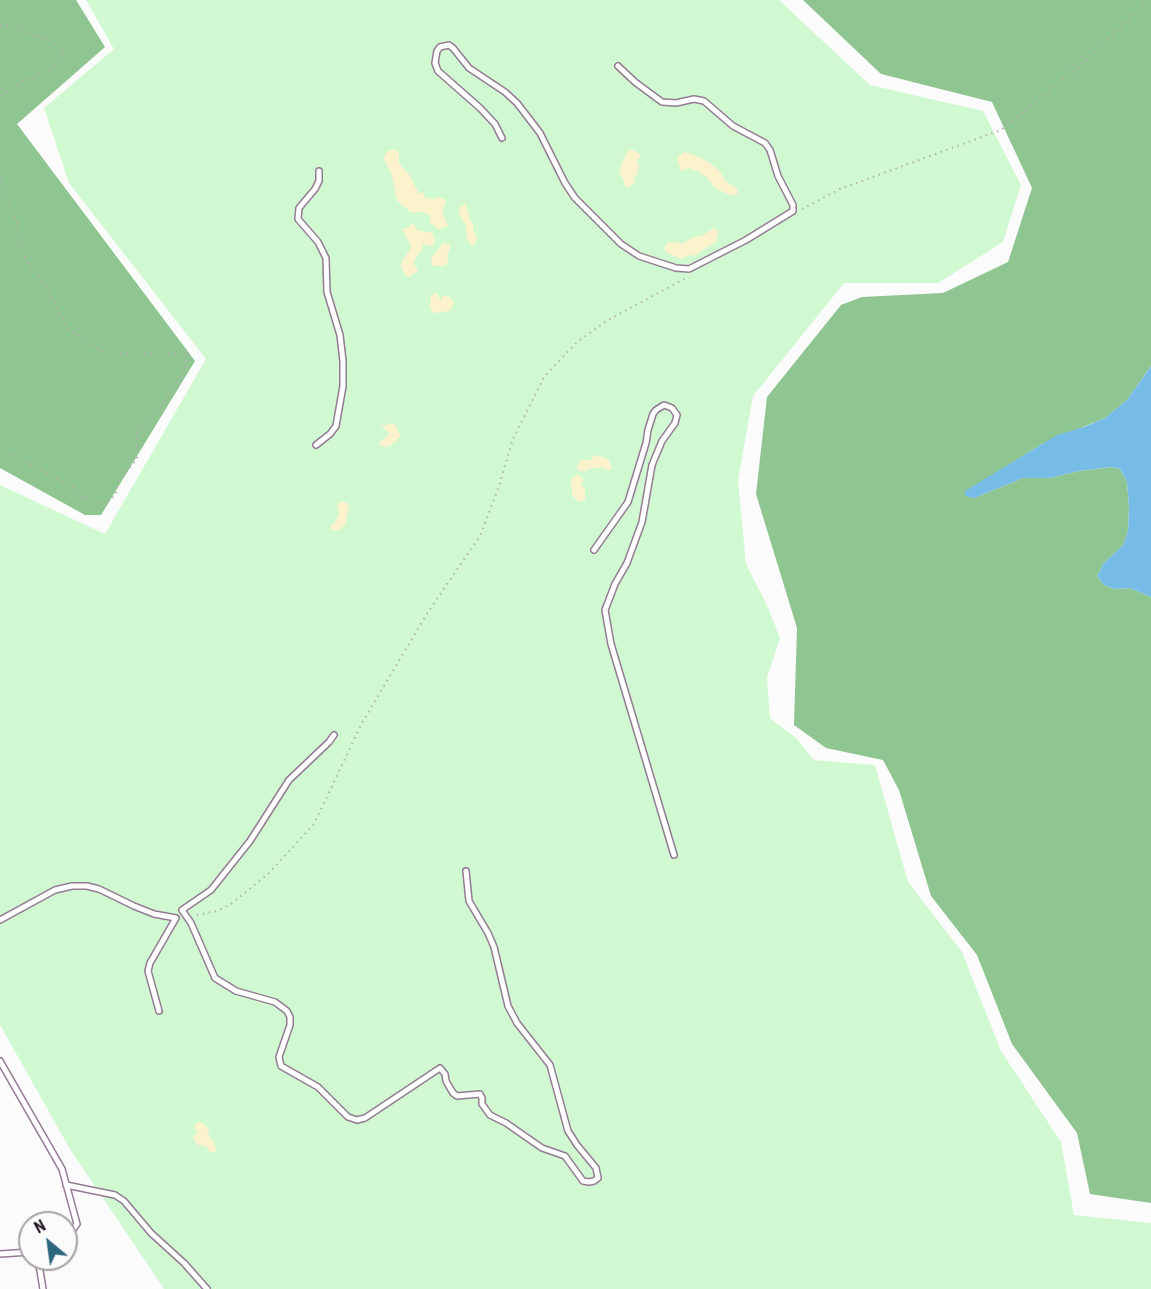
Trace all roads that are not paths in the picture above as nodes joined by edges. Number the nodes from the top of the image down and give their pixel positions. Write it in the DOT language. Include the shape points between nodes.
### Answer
graph roads {
  1 [pos="618,66"];
  2 [pos="502,138"];
  3 [pos="320,171"];
  4 [pos="315,445"];
  5 [pos="594,550"];
  6 [pos="334,735"];
  7 [pos="674,855"];
  8 [pos="466,871"];
  9 [pos="1,918"];
  10 [pos="159,1011"];
  11 [pos="0,1060"];
  12 [pos="66,1185"];
  13 [pos="73,1211"];
  14 [pos="18,1253"];
  15 [pos="0,1254"];
  16 [pos="40,1271"];
  17 [pos="43,1289"];
  18 [pos="207,1289"];
  1 -- 2 [label="lane" via="663,102 704,101 733,126 765,143 793,211 689,269 639,255 621,244 575,198 540,133 517,103 470,68 449,45 440,47 435,63 438,71 480,108"];
  3 -- 4 [label="lane" via="315,189 299,208 298,219 326,258 327,292 340,335 343,386 336,426"];
  5 -- 7 [label="lane" via="628,502 653,414 664,405 672,408 675,423 652,465 642,522 605,610 611,644"];
  6 -- 8 [label="lane" via="289,780 250,841 211,890 182,910 215,978 236,991 275,1002 287,1011 290,1025 279,1057 281,1066 318,1088 348,1117 365,1118 440,1068 457,1096 480,1094 490,1115 542,1148 565,1156 583,1181 594,1181 598,1178 596,1168 568,1131 550,1065 507,1006 494,947 469,901"];
  9 -- 10 [label="lane" via="55,890 87,886 154,914 176,918 148,971"];
  11 -- 12 [label="lane" via="62,1168"];
  12 -- 13 [label="lane"];
  12 -- 18 [label="lane" via="115,1195 124,1201"];
  14 -- 15 [label="lane"];
  16 -- 17 [label="lane"];
}
